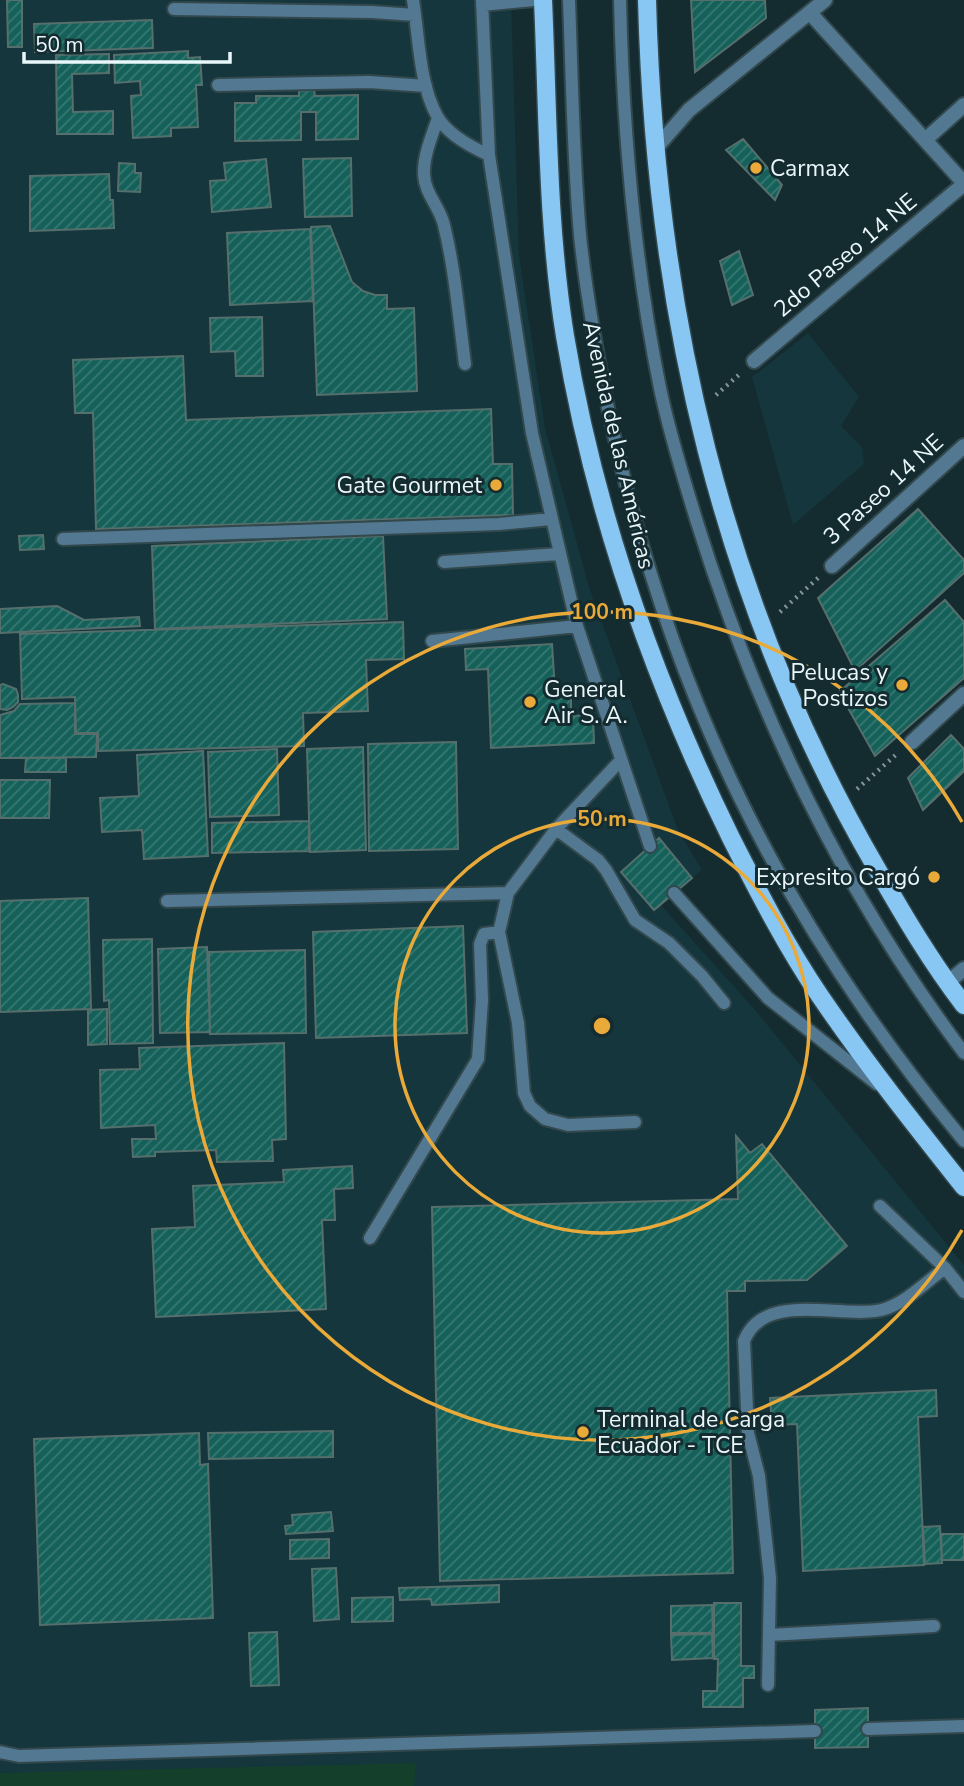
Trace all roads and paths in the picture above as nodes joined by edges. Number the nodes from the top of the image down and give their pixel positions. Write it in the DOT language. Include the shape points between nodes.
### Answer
graph roads {
  1 [pos="413,0"];
  2 [pos="534,0"];
  3 [pos="543,0"];
  4 [pos="553,0"];
  5 [pos="569,0"];
  6 [pos="620,0"];
  7 [pos="647,0"];
  8 [pos="825,0"];
  9 [pos="482,3"];
  10 [pos="174,9"];
  11 [pos="810,13"];
  12 [pos="415,15"];
  13 [pos="545,64"];
  14 [pos="218,85"];
  15 [pos="426,86"];
  16 [pos="964,105"];
  17 [pos="438,117"];
  18 [pos="925,140"];
  19 [pos="655,149"];
  20 [pos="488,155"];
  21 [pos="964,184"];
  22 [pos="754,362"];
  23 [pos="465,364"];
  24 [pos="697,412"];
  25 [pos="964,446"];
  26 [pos="551,519"];
  27 [pos="63,539"];
  28 [pos="559,554"];
  29 [pos="444,562"];
  30 [pos="832,566"];
  31 [pos="577,626"];
  32 [pos="761,628"];
  33 [pos="432,641"];
  34 [pos="964,694"];
  35 [pos="912,741"];
  36 [pos="621,760"];
  37 [pos="840,803"];
  38 [pos="556,829"];
  39 [pos="650,846"];
  40 [pos="508,893"];
  41 [pos="674,893"];
  42 [pos="167,901"];
  43 [pos="499,932"];
  44 [pos="964,969"];
  45 [pos="947,984"];
  46 [pos="724,1003"];
  47 [pos="964,1005"];
  48 [pos="964,1053"];
  49 [pos="890,1095"];
  50 [pos="635,1122"];
  51 [pos="964,1141"];
  52 [pos="964,1187"];
  53 [pos="880,1206"];
  54 [pos="370,1238"];
  55 [pos="944,1268"];
  56 [pos="964,1292"];
  57 [pos="934,1626"];
  58 [pos="769,1635"];
  59 [pos="768,1685"];
  60 [pos="964,1726"];
  61 [pos="868,1729"];
  62 [pos="815,1731"];
  63 [pos="0,1752"];
  1 -- 12 [label="lane"];
  2 -- 9 [label="lane"];
  3 -- 13 [label="main road, Avenida de las Américas"];
  4 -- 13 [label="main road"];
  5 -- 51 [label="lane, Avenida de las Américas" via="580,237 598,361 626,492 674,647 734,790 796,905 883,1038"];
  6 -- 48 [label="lane" via="626,134 646,307 660,389 709,561 767,714 804,791 869,910"];
  7 -- 19 [label="main road"];
  8 -- 11 [label="street"];
  9 -- 20 [label="lane"];
  10 -- 12 [label="lane"];
  11 -- 18 [label="street"];
  11 -- 19 [label="street" via="689,110"];
  12 -- 15 [label="lane"];
  13 -- 49 [label="main road, Avenida de las Américas" via="565,335 606,515 631,600 709,794 756,887 818,993"];
  14 -- 15 [label="lane" via="369,82"];
  15 -- 17 [label="lane"];
  16 -- 18 [label="street"];
  17 -- 20 [label="lane" via="453,133"];
  17 -- 23 [label="lane" via="424,175 451,256"];
  18 -- 21 [label="street"];
  19 -- 24 [label="main road" via="679,329"];
  20 -- 26 [label="lane"];
  21 -- 22 [label="street, 2do Paseo 14 NE"];
  22 -- 24 [label="path"];
  24 -- 32 [label="main road" via="731,541"];
  25 -- 30 [label="street, 3 Paseo 14 NE"];
  26 -- 27 [label="lane"];
  26 -- 28 [label="lane"];
  28 -- 29 [label="lane"];
  28 -- 31 [label="lane"];
  30 -- 32 [label="path"];
  31 -- 33 [label="lane"];
  31 -- 36 [label="lane"];
  32 -- 37 [label="main road"];
  34 -- 35 [label="street"];
  35 -- 37 [label="path"];
  36 -- 38 [label="lane"];
  36 -- 39 [label="lane"];
  37 -- 45 [label="main road"];
  38 -- 40 [label="lane"];
  38 -- 46 [label="lane" via="598,860 635,920 669,943"];
  40 -- 42 [label="lane"];
  40 -- 43 [label="lane"];
  41 -- 49 [label="lane" via="768,999"];
  43 -- 50 [label="lane" via="518,1023 524,1093 530,1106 545,1119 568,1125"];
  43 -- 54 [label="lane" via="484,934 480,944 478,1059"];
  44 -- 45 [label="street"];
  45 -- 47 [label="main road"];
  49 -- 52 [label="main road, Avenida de las Américas"];
  53 -- 55 [label="lane"];
  55 -- 56 [label="lane"];
  55 -- 58 [label="lane" via="907,1297 880,1310 776,1312 758,1320 747,1334 748,1433 759,1476 769,1565"];
  57 -- 58 [label="lane"];
  58 -- 59 [label="lane"];
  60 -- 61 [label="lane"];
  62 -- 63 [label="lane" via="33,1755"];
}
